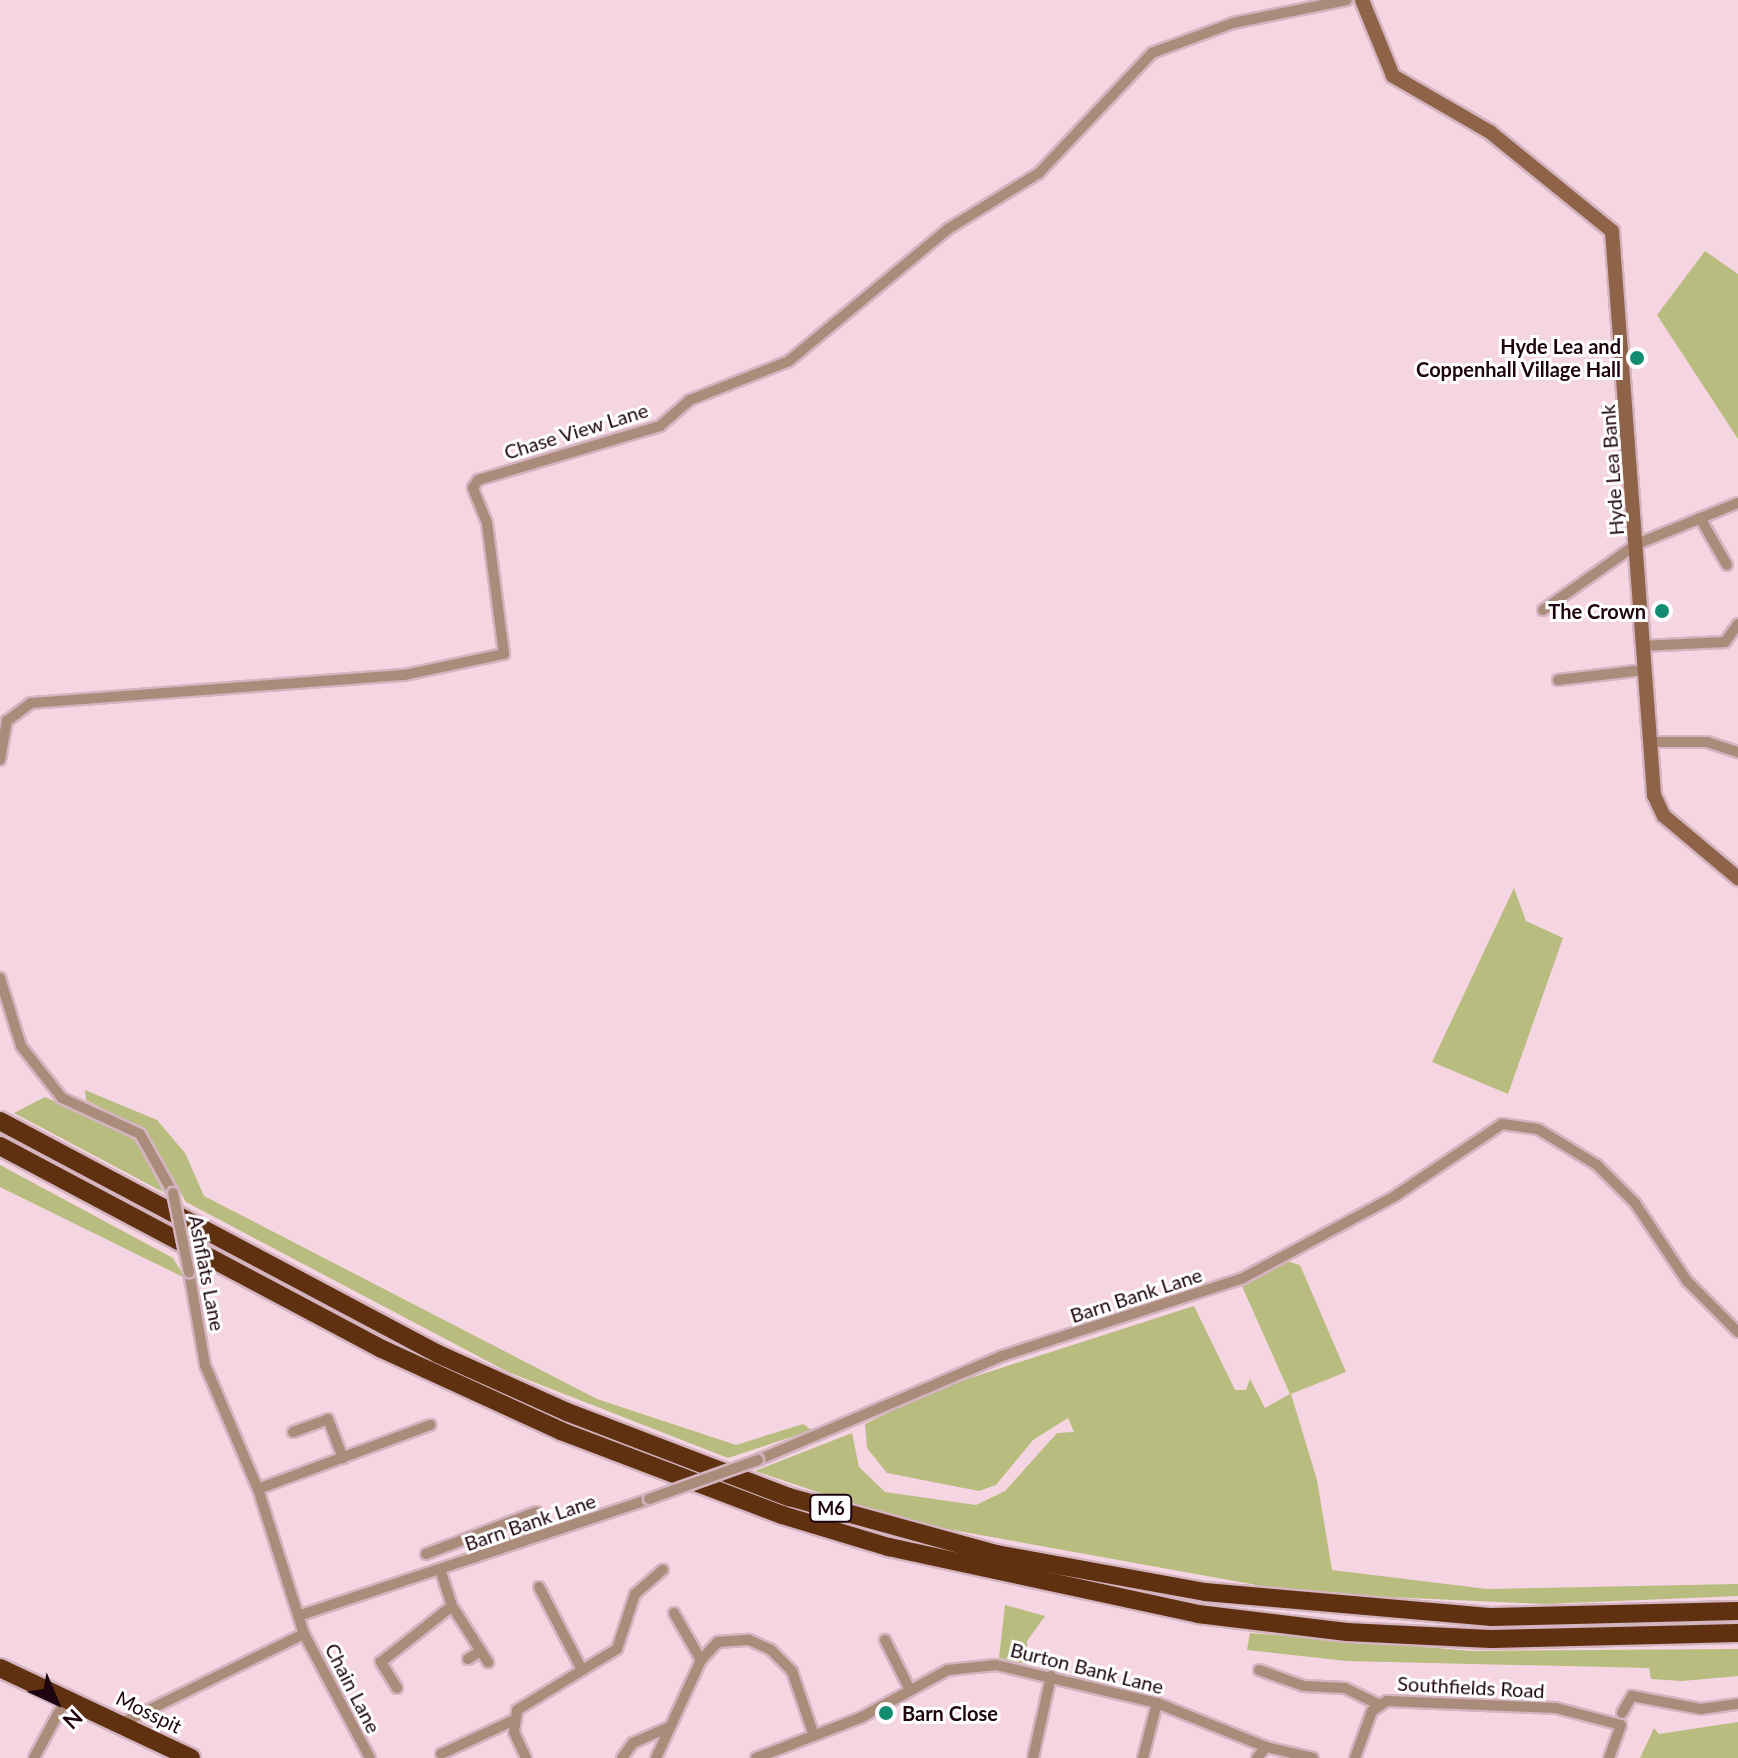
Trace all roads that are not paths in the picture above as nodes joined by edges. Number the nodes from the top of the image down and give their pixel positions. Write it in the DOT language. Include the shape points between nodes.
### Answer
graph roads {
  1 [pos="1347,0"];
  2 [pos="1362,0"];
  3 [pos="1738,503"];
  4 [pos="1700,518"];
  5 [pos="1637,544"];
  6 [pos="1727,565"];
  7 [pos="1543,610"];
  8 [pos="1738,624"];
  9 [pos="1641,646"];
  10 [pos="1643,670"];
  11 [pos="1558,680"];
  12 [pos="1648,742"];
  13 [pos="1738,752"];
  14 [pos="0,760"];
  15 [pos="1738,878"];
  16 [pos="0,978"];
  17 [pos="0,1121"];
  18 [pos="0,1146"];
  19 [pos="1738,1332"];
  20 [pos="430,1425"];
  21 [pos="293,1432"];
  22 [pos="343,1458"];
  23 [pos="258,1489"];
  24 [pos="536,1512"];
  25 [pos="448,1547"];
  26 [pos="426,1554"];
  27 [pos="454,1568"];
  28 [pos="663,1570"];
  29 [pos="441,1572"];
  30 [pos="539,1587"];
  31 [pos="452,1606"];
  32 [pos="1738,1611"];
  33 [pos="674,1613"];
  34 [pos="298,1616"];
  35 [pos="1738,1633"];
  36 [pos="304,1634"];
  37 [pos="885,1640"];
  38 [pos="481,1651"];
  39 [pos="468,1659"];
  40 [pos="701,1660"];
  41 [pos="488,1662"];
  42 [pos="0,1668"];
  43 [pos="582,1670"];
  44 [pos="1259,1670"];
  45 [pos="1051,1676"];
  46 [pos="397,1688"];
  47 [pos="909,1688"];
  48 [pos="67,1697"];
  49 [pos="1157,1703"];
  50 [pos="1378,1704"];
  51 [pos="1738,1704"];
  52 [pos="1622,1713"];
  53 [pos="512,1721"];
  54 [pos="122,1723"];
  55 [pos="667,1728"];
  56 [pos="812,1730"];
  57 [pos="1266,1747"];
  58 [pos="441,1754"];
  59 [pos="34,1758"];
  60 [pos="191,1758"];
  61 [pos="370,1758"];
  62 [pos="526,1758"];
  63 [pos="622,1758"];
  64 [pos="656,1758"];
  65 [pos="756,1758"];
  66 [pos="1033,1758"];
  67 [pos="1143,1758"];
  68 [pos="1257,1758"];
  69 [pos="1313,1758"];
  70 [pos="1355,1758"];
  71 [pos="1609,1758"];
  1 -- 14 [label="street, Chase View Lane" via="1233,23 1152,53 1039,173 936,237 789,361 690,400 660,426 478,480 473,488 487,523 504,654 404,675 31,703 7,721"];
  2 -- 5 [label="street, Hyde Lea Bank" via="1393,76 1490,132 1612,231"];
  3 -- 4 [label="street"];
  4 -- 5 [label="street"];
  4 -- 6 [label="street"];
  5 -- 7 [label="street"];
  5 -- 9 [label="street, Hyde Lea Bank"];
  8 -- 9 [label="street" via="1725,642"];
  9 -- 10 [label="street, Hyde Lea Bank"];
  10 -- 11 [label="street"];
  10 -- 12 [label="street, Hyde Lea Bank"];
  12 -- 13 [label="street" via="1707,742"];
  12 -- 15 [label="street, Hyde Lea Bank" via="1664,816"];
  16 -- 23 [label="street, Ashflats Lane, bridge" via="21,1046 43,1075 62,1098 140,1134 173,1193 205,1365"];
  17 -- 32 [label="highway, M6" via="438,1354 567,1412 789,1497 996,1554 1205,1592 1492,1617"];
  18 -- 35 [label="highway, M6" via="382,1349 561,1431 782,1515 889,1547 1198,1614 1347,1632 1491,1639"];
  19 -- 27 [label="street, Barn Bank Lane, bridge" via="1687,1281 1635,1203 1597,1165 1538,1129 1502,1124 1395,1196 1243,1278 1002,1356 758,1460"];
  20 -- 22 [label="street"];
  21 -- 22 [label="street" via="328,1419"];
  22 -- 23 [label="street"];
  23 -- 34 [label="street, Ashflats Lane"];
  24 -- 25 [label="street, Barn Bank Lane"];
  25 -- 26 [label="street, Barn Bank Lane"];
  25 -- 27 [label="street, Barn Bank Lane"];
  27 -- 29 [label="street, Barn Bank Lane"];
  28 -- 43 [label="street" via="635,1594 617,1649"];
  29 -- 31 [label="street"];
  29 -- 34 [label="street, Barn Bank Lane"];
  30 -- 43 [label="street"];
  31 -- 38 [label="street"];
  31 -- 46 [label="street" via="381,1662"];
  33 -- 40 [label="street"];
  34 -- 36 [label="street, Ashflats Lane"];
  36 -- 54 [label="street"];
  36 -- 61 [label="street, Chain Lane"];
  37 -- 47 [label="street"];
  38 -- 39 [label="street"];
  38 -- 41 [label="street"];
  40 -- 55 [label="street"];
  40 -- 56 [label="street" via="718,1642 749,1640 771,1650 792,1671"];
  42 -- 48 [label="highway, Mosspit"];
  43 -- 53 [label="street" via="524,1702"];
  44 -- 50 [label="street" via="1304,1686 1345,1688"];
  45 -- 47 [label="street, Burton Bank Lane" via="996,1665 948,1670"];
  45 -- 49 [label="street, Burton Bank Lane"];
  45 -- 66 [label="street"];
  47 -- 56 [label="street, Burton Bank Lane" via="862,1717"];
  48 -- 54 [label="highway, Mosspit"];
  48 -- 59 [label="street"];
  49 -- 57 [label="street, Burton Bank Lane"];
  49 -- 67 [label="street"];
  50 -- 70 [label="street, Southfields Road"];
  50 -- 71 [label="street, Southfields Road" via="1556,1708 1621,1725"];
  51 -- 52 [label="street" via="1701,1709 1632,1696"];
  53 -- 58 [label="street"];
  53 -- 62 [label="street"];
  54 -- 60 [label="highway, Mosspit"];
  55 -- 63 [label="street" via="633,1743"];
  55 -- 64 [label="street"];
  56 -- 65 [label="street, Burton Bank Lane"];
  57 -- 68 [label="street"];
  57 -- 69 [label="street, Burton Bank Lane"];
}
